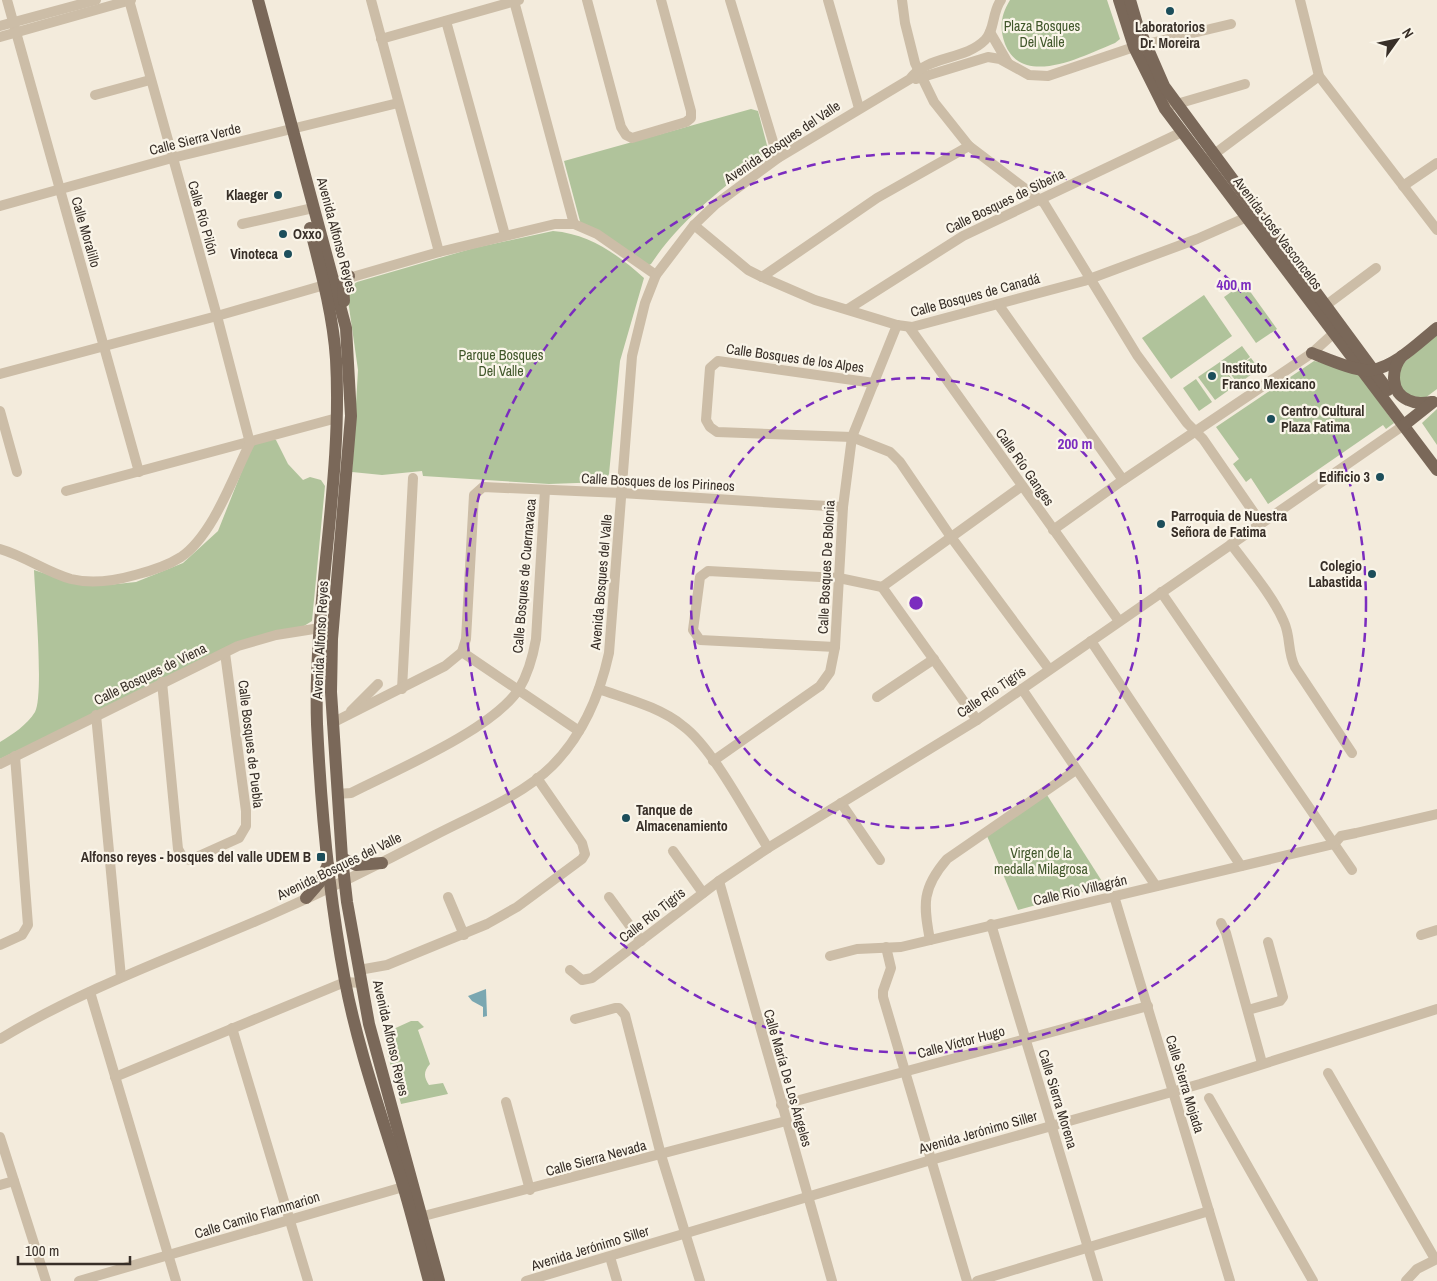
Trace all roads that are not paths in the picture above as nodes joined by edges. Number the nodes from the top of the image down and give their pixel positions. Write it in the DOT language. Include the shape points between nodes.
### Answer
graph roads {
  1 [pos="7,0"];
  2 [pos="96,0"];
  3 [pos="251,0"];
  4 [pos="258,0"];
  5 [pos="371,0"];
  6 [pos="587,0"];
  7 [pos="661,0"];
  8 [pos="730,0"];
  9 [pos="828,0"];
  10 [pos="902,0"];
  11 [pos="1001,0"];
  12 [pos="1119,0"];
  13 [pos="1130,0"];
  14 [pos="1300,0"];
  15 [pos="129,1"];
  16 [pos="517,1"];
  17 [pos="446,22"];
  18 [pos="1231,24"];
  19 [pos="0,26"];
  20 [pos="14,27"];
  21 [pos="990,32"];
  22 [pos="0,37"];
  23 [pos="381,39"];
  24 [pos="1140,46"];
  25 [pos="1008,63"];
  26 [pos="917,69"];
  27 [pos="1319,76"];
  28 [pos="910,79"];
  29 [pos="922,79"];
  30 [pos="150,80"];
  31 [pos="1245,84"];
  32 [pos="95,95"];
  33 [pos="398,103"];
  34 [pos="1170,106"];
  35 [pos="859,108"];
  36 [pos="288,129"];
  37 [pos="1182,132"];
  38 [pos="969,146"];
  39 [pos="172,158"];
  40 [pos="778,158"];
  41 [pos="1209,158"];
  42 [pos="1437,164"];
  43 [pos="1403,186"];
  44 [pos="60,191"];
  45 [pos="1040,199"];
  46 [pos="0,206"];
  47 [pos="309,209"];
  48 [pos="1247,217"];
  49 [pos="242,224"];
  50 [pos="574,224"];
  51 [pos="694,224"];
  52 [pos="1437,230"];
  53 [pos="506,235"];
  54 [pos="439,252"];
  55 [pos="1376,268"];
  56 [pos="656,275"];
  57 [pos="349,276"];
  58 [pos="762,277"];
  59 [pos="1090,278"];
  60 [pos="329,282"];
  61 [pos="998,304"];
  62 [pos="1322,308"];
  63 [pos="848,309"];
  64 [pos="217,316"];
  65 [pos="897,325"];
  66 [pos="909,327"];
  67 [pos="346,328"];
  68 [pos="1437,328"];
  69 [pos="1334,333"];
  70 [pos="104,346"];
  71 [pos="1312,353"];
  72 [pos="1404,354"];
  73 [pos="1368,370"];
  74 [pos="0,374"];
  75 [pos="874,383"];
  76 [pos="1435,401"];
  77 [pos="0,411"];
  78 [pos="337,418"];
  79 [pos="1407,423"];
  80 [pos="1195,432"];
  81 [pos="852,437"];
  82 [pos="250,443"];
  83 [pos="1437,458"];
  84 [pos="1437,470"];
  85 [pos="17,472"];
  86 [pos="139,472"];
  87 [pos="413,478"];
  88 [pos="1123,480"];
  89 [pos="1022,486"];
  90 [pos="545,490"];
  91 [pos="66,491"];
  92 [pos="621,493"];
  93 [pos="843,507"];
  94 [pos="1261,523"];
  95 [pos="1053,530"];
  96 [pos="951,538"];
  97 [pos="1231,544"];
  98 [pos="0,549"];
  99 [pos="839,578"];
  100 [pos="882,587"];
  101 [pos="1161,592"];
  102 [pos="1120,621"];
  103 [pos="320,628"];
  104 [pos="1091,641"];
  105 [pos="835,647"];
  106 [pos="226,652"];
  107 [pos="462,652"];
  108 [pos="934,659"];
  109 [pos="1049,669"];
  110 [pos="162,682"];
  111 [pos="378,684"];
  112 [pos="402,689"];
  113 [pos="519,689"];
  114 [pos="599,689"];
  115 [pos="1022,689"];
  116 [pos="877,697"];
  117 [pos="96,715"];
  118 [pos="977,720"];
  119 [pos="338,721"];
  120 [pos="579,731"];
  121 [pos="1352,753"];
  122 [pos="15,756"];
  123 [pos="713,761"];
  124 [pos="0,764"];
  125 [pos="1076,770"];
  126 [pos="538,778"];
  127 [pos="337,794"];
  128 [pos="842,803"];
  129 [pos="1437,814"];
  130 [pos="1334,844"];
  131 [pos="768,848"];
  132 [pos="673,851"];
  133 [pos="342,858"];
  134 [pos="880,860"];
  135 [pos="382,863"];
  136 [pos="328,864"];
  137 [pos="1242,866"];
  138 [pos="1352,870"];
  139 [pos="719,881"];
  140 [pos="345,882"];
  141 [pos="1156,886"];
  142 [pos="331,887"];
  143 [pos="703,893"];
  144 [pos="1114,896"];
  145 [pos="448,897"];
  146 [pos="609,897"];
  147 [pos="306,898"];
  148 [pos="1221,923"];
  149 [pos="991,924"];
  150 [pos="1437,930"];
  151 [pos="464,935"];
  152 [pos="1421,935"];
  153 [pos="930,940"];
  154 [pos="641,941"];
  155 [pos="1268,942"];
  156 [pos="0,945"];
  157 [pos="886,947"];
  158 [pos="830,956"];
  159 [pos="570,970"];
  160 [pos="121,977"];
  161 [pos="360,977"];
  162 [pos="346,982"];
  163 [pos="90,992"];
  164 [pos="1148,1006"];
  165 [pos="1437,1008"];
  166 [pos="1248,1010"];
  167 [pos="575,1019"];
  168 [pos="232,1028"];
  169 [pos="0,1039"];
  170 [pos="1025,1040"];
  171 [pos="1262,1063"];
  172 [pos="904,1071"];
  173 [pos="1328,1073"];
  174 [pos="115,1076"];
  175 [pos="1173,1091"];
  176 [pos="1210,1098"];
  177 [pos="506,1102"];
  178 [pos="781,1105"];
  179 [pos="786,1121"];
  180 [pos="1051,1126"];
  181 [pos="0,1137"];
  182 [pos="661,1155"];
  183 [pos="931,1160"];
  184 [pos="14,1181"];
  185 [pos="0,1185"];
  186 [pos="408,1186"];
  187 [pos="530,1190"];
  188 [pos="808,1198"];
  189 [pos="1209,1211"];
  190 [pos="417,1218"];
  191 [pos="290,1219"];
  192 [pos="686,1233"];
  193 [pos="1088,1246"];
  194 [pos="168,1256"];
  195 [pos="610,1257"];
  196 [pos="1436,1259"];
  197 [pos="533,1280"];
  198 [pos="46,1281"];
  199 [pos="79,1281"];
  200 [pos="176,1281"];
  201 [pos="308,1281"];
  202 [pos="429,1281"];
  203 [pos="439,1281"];
  204 [pos="617,1281"];
  205 [pos="700,1281"];
  206 [pos="832,1281"];
  207 [pos="967,1281"];
  208 [pos="977,1281"];
  209 [pos="1098,1281"];
  210 [pos="1230,1281"];
  211 [pos="1313,1281"];
  212 [pos="1406,1281"];
  1 -- 20 [label="street, Calle Moralillo"];
  2 -- 20 [label="street"];
  3 -- 36 [label="main road, Avenida Alfonso Reyes"];
  4 -- 36 [label="main road, Avenida Alfonso Reyes"];
  5 -- 23 [label="street"];
  6 -- 7 [label="street" via="621,127 628,137 636,138 691,118"];
  8 -- 40 [label="street"];
  9 -- 35 [label="street"];
  10 -- 26 [label="street"];
  11 -- 21 [label="street"];
  12 -- 24 [label="main road, Avenida José Vasconcelos"];
  13 -- 24 [label="main road, Avenida José Vasconcelos"];
  14 -- 27 [label="street"];
  15 -- 20 [label="street"];
  15 -- 30 [label="street, Calle Río Pilón"];
  16 -- 17 [label="street"];
  16 -- 50 [label="street"];
  17 -- 23 [label="street"];
  17 -- 53 [label="street"];
  18 -- 24 [label="street, Avenida Bosques del Valle"];
  19 -- 20 [label="street"];
  20 -- 22 [label="street"];
  20 -- 44 [label="street, Calle Moralillo"];
  21 -- 25 [label="street"];
  21 -- 26 [label="street" via="972,49"];
  23 -- 33 [label="street"];
  24 -- 25 [label="street, Avenida Bosques del Valle" via="1048,76 1029,75"];
  24 -- 34 [label="main road, Avenida José Vasconcelos" via="1157,72"];
  25 -- 29 [label="street, Avenida Bosques del Valle" via="994,57 981,58"];
  26 -- 28 [label="street, Avenida Bosques del Valle"];
  26 -- 29 [label="street"];
  27 -- 41 [label="street"];
  27 -- 43 [label="street"];
  28 -- 29 [label="street, Avenida Bosques del Valle"];
  28 -- 35 [label="street, Avenida Bosques del Valle"];
  29 -- 38 [label="street" via="934,102"];
  30 -- 32 [label="street"];
  30 -- 39 [label="street, Calle Río Pilón"];
  31 -- 34 [label="street"];
  33 -- 36 [label="street, Calle Sierra Verde"];
  33 -- 54 [label="street"];
  34 -- 37 [label="main road, Avenida José Vasconcelos"];
  34 -- 41 [label="main road, Avenida José Vasconcelos"];
  35 -- 40 [label="street, Avenida Bosques del Valle"];
  36 -- 39 [label="street, Calle Sierra Verde"];
  36 -- 47 [label="main road, Avenida Alfonso Reyes"];
  37 -- 41 [label="main road, Avenida José Vasconcelos"];
  37 -- 45 [label="street, Calle Bosques de Siberia"];
  38 -- 45 [label="street"];
  38 -- 58 [label="street" via="877,198"];
  39 -- 44 [label="street, Calle Sierra Verde"];
  39 -- 64 [label="street, Calle Río Pilón"];
  40 -- 51 [label="street, Avenida Bosques del Valle"];
  41 -- 48 [label="main road, Avenida José Vasconcelos"];
  41 -- 62 [label="main road, Avenida José Vasconcelos"];
  42 -- 43 [label="street"];
  43 -- 52 [label="street"];
  44 -- 46 [label="street, Calle Sierra Verde"];
  44 -- 70 [label="street, Calle Moralillo"];
  45 -- 59 [label="street"];
  45 -- 63 [label="street, Calle Bosques de Siberia" via="948,244"];
  47 -- 49 [label="street"];
  47 -- 60 [label="main road, Avenida Alfonso Reyes"];
  48 -- 59 [label="street, Calle Bosques de Canadá" via="1198,239"];
  48 -- 62 [label="main road, Avenida José Vasconcelos"];
  50 -- 53 [label="street" via="555,224"];
  50 -- 56 [label="street" via="597,234"];
  51 -- 56 [label="street, Avenida Bosques del Valle"];
  51 -- 58 [label="street, Calle Bosques de Canadá" via="741,264"];
  53 -- 54 [label="street"];
  54 -- 57 [label="street"];
  55 -- 62 [label="street"];
  56 -- 92 [label="street, Avenida Bosques del Valle" via="645,303 632,356"];
  57 -- 60 [label="street"];
  57 -- 67 [label="main road" via="343,287"];
  58 -- 63 [label="street, Calle Bosques de Canadá" via="815,300"];
  59 -- 61 [label="street, Calle Bosques de Canadá"];
  59 -- 80 [label="street" via="1137,355"];
  60 -- 64 [label="street"];
  60 -- 67 [label="main road, Avenida Alfonso Reyes"];
  60 -- 78 [label="main road, Avenida Alfonso Reyes" via="336,358"];
  61 -- 66 [label="street, Calle Bosques de Canadá"];
  61 -- 88 [label="street"];
  62 -- 69 [label="main road, Avenida José Vasconcelos"];
  62 -- 73 [label="main road, Avenida José Vasconcelos"];
  63 -- 65 [label="street, Calle Bosques de Canadá"];
  64 -- 70 [label="street"];
  64 -- 82 [label="street, Calle Río Pilón"];
  65 -- 66 [label="street, Calle Bosques de Canadá"];
  65 -- 75 [label="street, Calle Bosques De Bolonia"];
  66 -- 89 [label="street, Calle Río Ganges"];
  67 -- 119 [label="main road, Avenida Alfonso Reyes" via="351,416 332,640"];
  68 -- 72 [label="main road"];
  69 -- 71 [label="street"];
  69 -- 73 [label="main road, Avenida José Vasconcelos"];
  70 -- 74 [label="street"];
  70 -- 86 [label="street, Calle Moralillo"];
  71 -- 73 [label="main road"];
  71 -- 80 [label="street"];
  72 -- 73 [label="main road"];
  72 -- 76 [label="main road" via="1394,372 1399,392 1410,401"];
  73 -- 79 [label="main road, Avenida José Vasconcelos"];
  75 -- 81 [label="street, Calle Bosques De Bolonia"];
  75 -- 81 [label="street, Calle Bosques de los Alpes" via="722,360 714,362 710,368 706,420 714,430"];
  76 -- 79 [label="main road"];
  77 -- 85 [label="street"];
  78 -- 82 [label="street"];
  78 -- 103 [label="main road, Avenida Alfonso Reyes"];
  79 -- 83 [label="main road, Avenida José Vasconcelos"];
  79 -- 84 [label="main road, Avenida José Vasconcelos"];
  79 -- 94 [label="street, Calle Río Tigris"];
  80 -- 88 [label="street"];
  80 -- 94 [label="street" via="1203,438"];
  81 -- 93 [label="street, Calle Bosques De Bolonia"];
  81 -- 96 [label="street" via="895,456"];
  82 -- 86 [label="street"];
  82 -- 98 [label="street" via="205,531 190,550 167,564 120,579 84,582 54,573"];
  86 -- 91 [label="street"];
  87 -- 112 [label="street"];
  88 -- 95 [label="street"];
  89 -- 95 [label="street, Calle Río Ganges"];
  89 -- 96 [label="street"];
  90 -- 92 [label="street, Calle Bosques de los Pirineos"];
  90 -- 107 [label="street, Calle Bosques de los Pirineos" via="483,487 474,495 466,639"];
  90 -- 113 [label="street, Calle Bosques de Cuernavaca" via="536,639"];
  92 -- 93 [label="street, Calle Bosques de los Pirineos"];
  92 -- 114 [label="street, Avenida Bosques del Valle" via="611,641"];
  93 -- 99 [label="street, Calle Bosques De Bolonia"];
  94 -- 97 [label="street, Calle Río Tigris"];
  95 -- 102 [label="street, Calle Río Ganges"];
  96 -- 100 [label="street"];
  96 -- 109 [label="street"];
  97 -- 101 [label="street, Calle Río Tigris"];
  97 -- 121 [label="street" via="1279,612 1286,626 1289,655 1295,668"];
  99 -- 100 [label="street"];
  99 -- 105 [label="street, Calle Bosques De Bolonia"];
  99 -- 105 [label="street" via="704,572 699,581 693,630 703,641"];
  100 -- 108 [label="street"];
  101 -- 102 [label="street, Calle Río Tigris"];
  101 -- 130 [label="street"];
  102 -- 104 [label="street, Calle Río Tigris"];
  103 -- 106 [label="street, Calle Bosques de Viena" via="276,635"];
  103 -- 136 [label="main road, Avenida Alfonso Reyes" via="317,726"];
  104 -- 109 [label="street, Calle Río Tigris"];
  104 -- 137 [label="street"];
  105 -- 123 [label="street, Calle Bosques De Bolonia" via="830,672 820,686"];
  106 -- 110 [label="street, Calle Bosques de Viena"];
  106 -- 110 [label="street, Calle Bosques de Puebla" via="246,826 239,838 190,860 183,858 178,849"];
  107 -- 112 [label="street"];
  107 -- 113 [label="street"];
  108 -- 116 [label="street"];
  108 -- 118 [label="street"];
  109 -- 115 [label="street, Calle Río Tigris"];
  110 -- 117 [label="street, Calle Bosques de Viena"];
  111 -- 119 [label="street"];
  112 -- 119 [label="street"];
  113 -- 120 [label="street"];
  113 -- 127 [label="street, Calle Bosques de Cuernavaca" via="468,733 351,793"];
  114 -- 120 [label="street, Avenida Bosques del Valle"];
  114 -- 123 [label="street" via="645,706 684,726"];
  115 -- 118 [label="street, Calle Río Tigris"];
  115 -- 125 [label="street"];
  117 -- 122 [label="street, Calle Bosques de Viena"];
  117 -- 160 [label="street"];
  118 -- 128 [label="street, Calle Río Tigris"];
  119 -- 127 [label="main road, Avenida Alfonso Reyes"];
  120 -- 126 [label="street, Avenida Bosques del Valle" via="561,756"];
  122 -- 124 [label="street, Calle Bosques de Viena"];
  122 -- 156 [label="street" via="28,925 22,935"];
  123 -- 131 [label="street"];
  125 -- 141 [label="street"];
  125 -- 153 [label="street" via="947,859 938,869 924,901"];
  126 -- 135 [label="street, Avenida Bosques del Valle"];
  126 -- 151 [label="street" via="582,843 585,854 517,907"];
  127 -- 133 [label="main road, Avenida Alfonso Reyes"];
  128 -- 131 [label="street, Calle Río Tigris"];
  128 -- 134 [label="street"];
  129 -- 130 [label="street, Calle Río Villagrán" via="1345,834"];
  130 -- 137 [label="street, Calle Río Villagrán"];
  130 -- 138 [label="street"];
  131 -- 139 [label="street, Calle Río Tigris"];
  132 -- 143 [label="street"];
  133 -- 135 [label="main road" via="356,865"];
  133 -- 140 [label="main road, Avenida Alfonso Reyes"];
  135 -- 140 [label="street, Avenida Bosques del Valle"];
  136 -- 142 [label="main road, Avenida Alfonso Reyes"];
  136 -- 147 [label="main road" via="319,883"];
  137 -- 141 [label="street, Calle Río Villagrán"];
  139 -- 143 [label="street, Calle Río Tigris"];
  139 -- 178 [label="street, Calle María De Los Ángeles"];
  140 -- 142 [label="street, Avenida Bosques del Valle"];
  140 -- 161 [label="main road, Avenida Alfonso Reyes"];
  141 -- 144 [label="street, Calle Río Villagrán"];
  142 -- 147 [label="street, Avenida Bosques del Valle"];
  142 -- 162 [label="main road, Avenida Alfonso Reyes"];
  143 -- 154 [label="street, Calle Río Tigris"];
  144 -- 149 [label="street, Calle Río Villagrán"];
  144 -- 164 [label="street, Calle Sierra Mojada"];
  145 -- 151 [label="street"];
  146 -- 154 [label="street"];
  147 -- 160 [label="street, Avenida Bosques del Valle"];
  148 -- 166 [label="street"];
  149 -- 153 [label="street, Calle Río Villagrán"];
  149 -- 170 [label="street, Calle Sierra Morena"];
  150 -- 152 [label="street"];
  151 -- 161 [label="street"];
  153 -- 157 [label="street, Calle Río Villagrán"];
  154 -- 159 [label="street, Calle Río Tigris" via="592,978 582,980"];
  155 -- 166 [label="street" via="1283,997 1280,1002"];
  157 -- 158 [label="street, Calle Río Villagrán" via="857,949"];
  157 -- 172 [label="street" via="891,968 883,997"];
  160 -- 163 [label="street, Avenida Bosques del Valle"];
  161 -- 162 [label="street"];
  161 -- 186 [label="main road, Avenida Alfonso Reyes"];
  162 -- 168 [label="street"];
  162 -- 186 [label="main road, Avenida Alfonso Reyes" via="372,1086"];
  163 -- 169 [label="street, Avenida Bosques del Valle"];
  163 -- 174 [label="street"];
  164 -- 170 [label="street, Calle Víctor Hugo"];
  164 -- 175 [label="street, Calle Sierra Mojada"];
  165 -- 171 [label="street, Avenida Jerónimo Siller"];
  166 -- 171 [label="street"];
  167 -- 182 [label="street" via="615,1008 624,1014"];
  168 -- 174 [label="street"];
  168 -- 191 [label="street"];
  170 -- 172 [label="street, Calle Víctor Hugo"];
  170 -- 180 [label="street, Calle Sierra Morena"];
  171 -- 175 [label="street, Avenida Jerónimo Siller"];
  172 -- 178 [label="street, Calle Víctor Hugo"];
  172 -- 183 [label="street"];
  173 -- 196 [label="street"];
  174 -- 194 [label="street"];
  175 -- 180 [label="street, Avenida Jerónimo Siller"];
  175 -- 189 [label="street, Calle Sierra Mojada"];
  176 -- 211 [label="street"];
  177 -- 187 [label="street"];
  178 -- 179 [label="street, Calle María De Los Ángeles"];
  179 -- 182 [label="street, Calle Sierra Nevada"];
  179 -- 188 [label="street, Calle María De Los Ángeles"];
  180 -- 183 [label="street, Avenida Jerónimo Siller"];
  180 -- 193 [label="street, Calle Sierra Morena"];
  181 -- 184 [label="street"];
  182 -- 187 [label="street, Calle Sierra Nevada"];
  182 -- 192 [label="street"];
  183 -- 188 [label="street, Avenida Jerónimo Siller"];
  183 -- 207 [label="street"];
  184 -- 185 [label="street"];
  184 -- 198 [label="street"];
  186 -- 190 [label="main road, Avenida Alfonso Reyes"];
  186 -- 191 [label="street, Calle Camilo Flammarion"];
  187 -- 190 [label="street, Calle Sierra Nevada"];
  188 -- 192 [label="street, Avenida Jerónimo Siller"];
  188 -- 206 [label="street, Calle María De Los Ángeles"];
  189 -- 193 [label="street"];
  189 -- 210 [label="street, Calle Sierra Mojada"];
  190 -- 202 [label="main road, Avenida Alfonso Reyes"];
  190 -- 203 [label="main road, Avenida Alfonso Reyes"];
  191 -- 194 [label="street, Calle Camilo Flammarion"];
  191 -- 201 [label="street"];
  192 -- 195 [label="street, Avenida Jerónimo Siller"];
  192 -- 205 [label="street"];
  193 -- 208 [label="street"];
  193 -- 209 [label="street, Calle Sierra Morena"];
  194 -- 199 [label="street, Calle Camilo Flammarion"];
  194 -- 200 [label="street"];
  195 -- 197 [label="street, Avenida Jerónimo Siller"];
  195 -- 204 [label="street"];
  196 -- 212 [label="street" via="1417,1269"];
}
